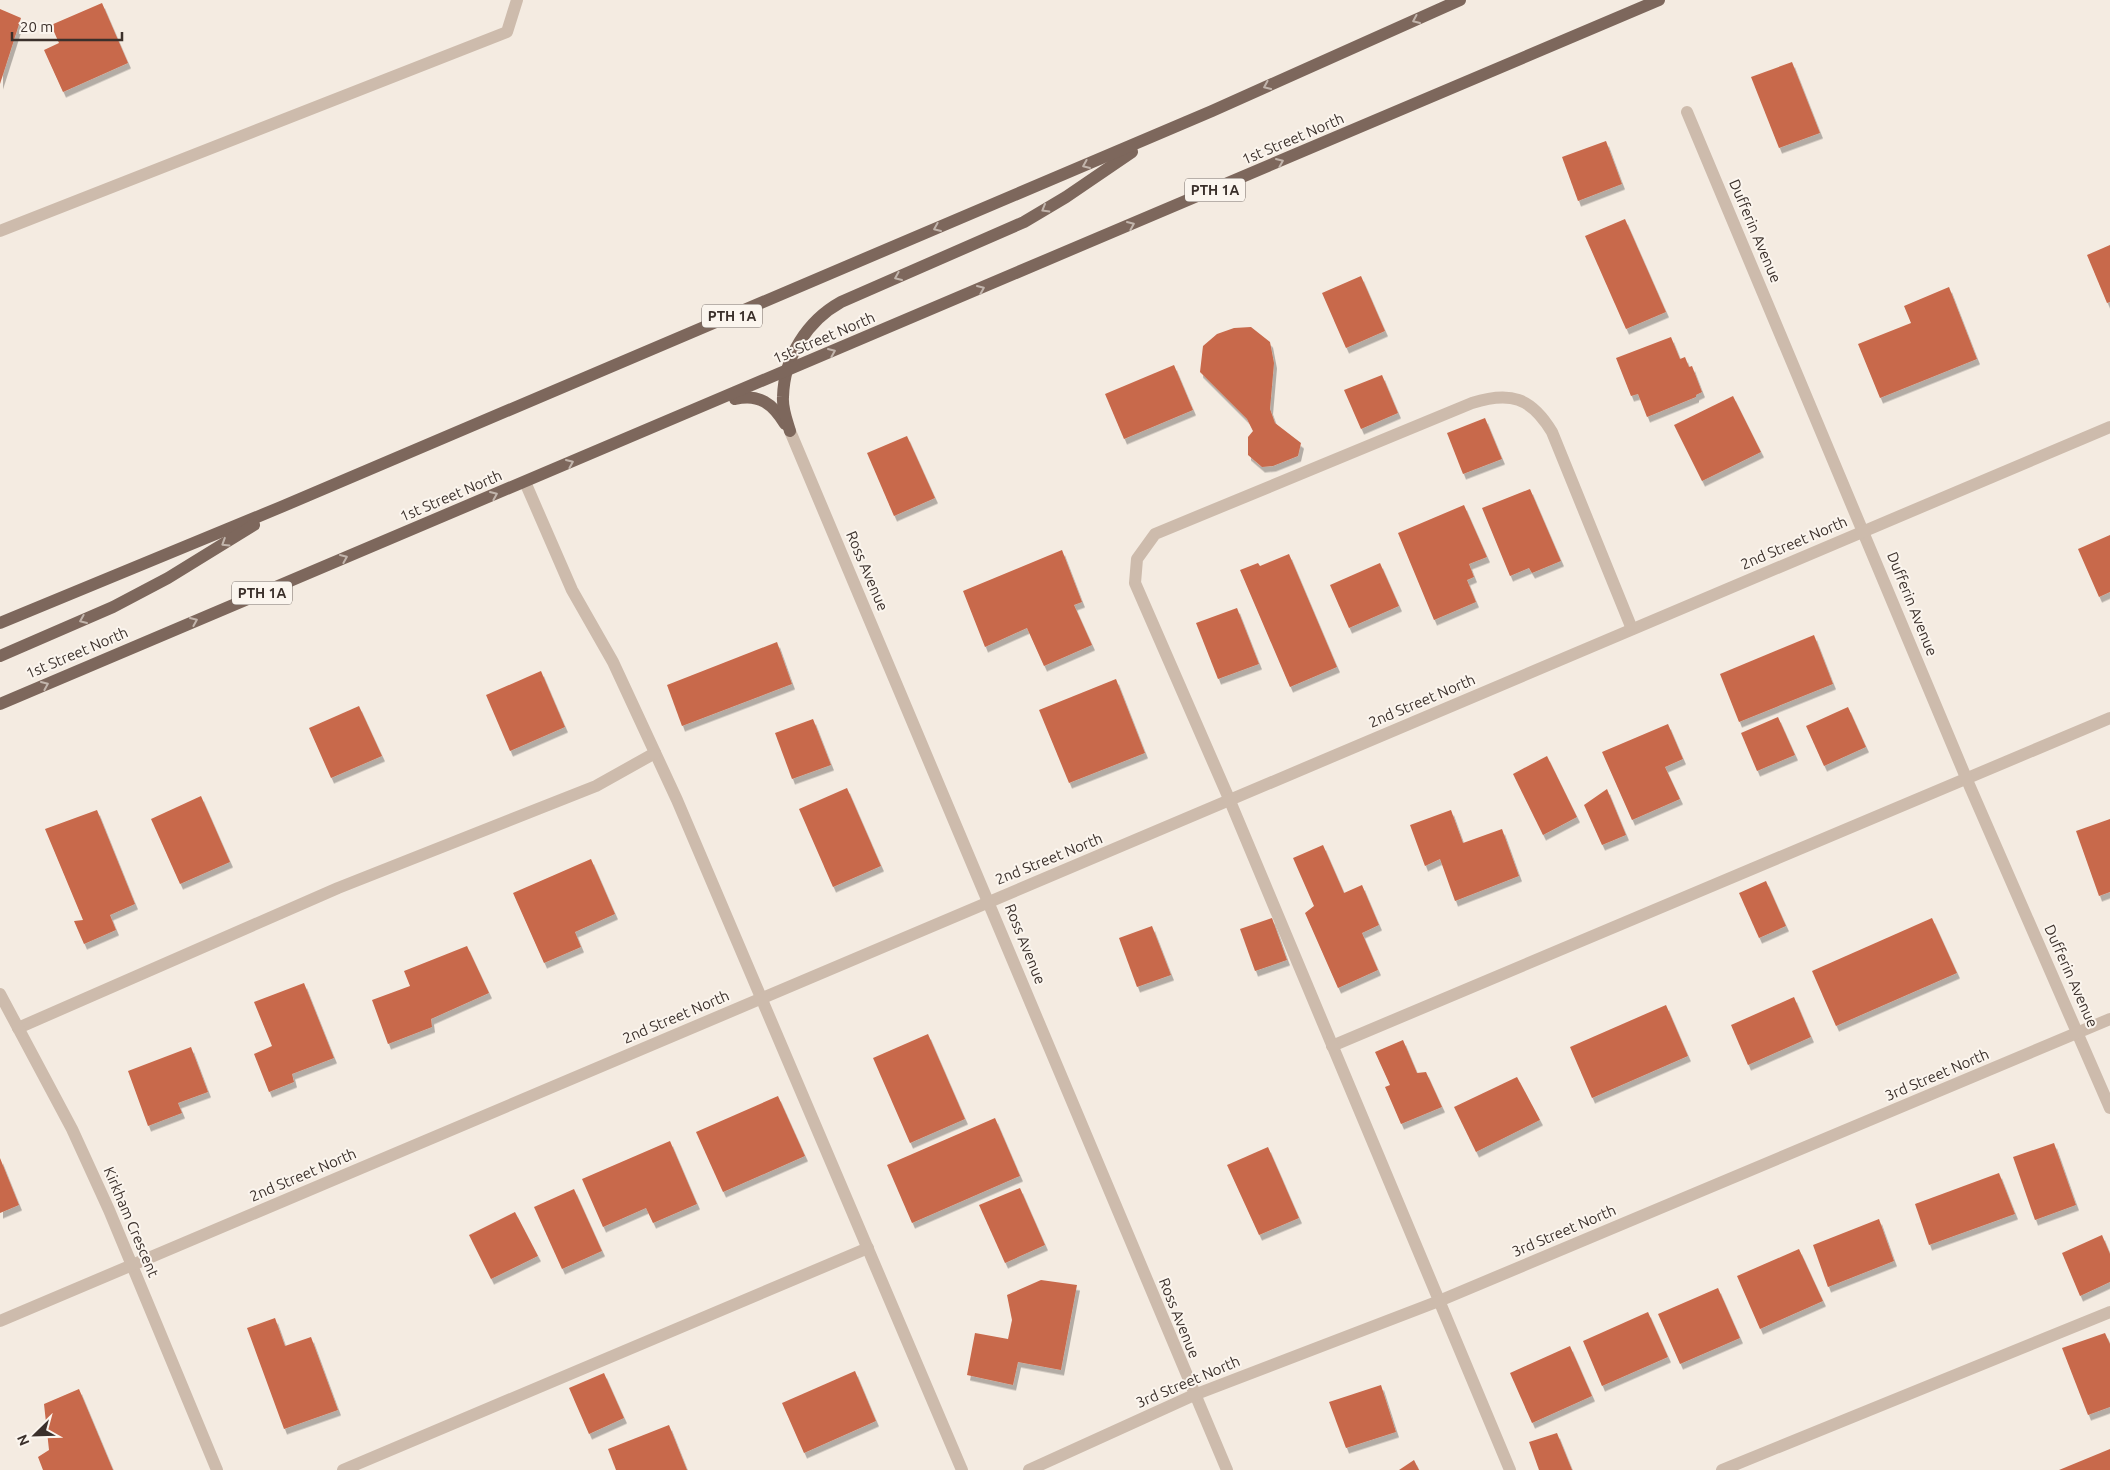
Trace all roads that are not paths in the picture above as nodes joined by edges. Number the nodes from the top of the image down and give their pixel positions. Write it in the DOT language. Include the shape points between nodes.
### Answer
graph roads {
  1 [pos="517,0"];
  2 [pos="1460,0"];
  3 [pos="1658,0"];
  4 [pos="1686,112"];
  5 [pos="1159,134"];
  6 [pos="0,231"];
  7 [pos="787,372"];
  8 [pos="692,412"];
  9 [pos="2110,427"];
  10 [pos="790,431"];
  11 [pos="525,482"];
  12 [pos="281,508"];
  13 [pos="1864,531"];
  14 [pos="0,624"];
  15 [pos="1632,629"];
  16 [pos="0,656"];
  17 [pos="0,704"];
  18 [pos="2110,718"];
  19 [pos="655,753"];
  20 [pos="1967,780"];
  21 [pos="1230,801"];
  22 [pos="989,901"];
  23 [pos="0,994"];
  24 [pos="762,998"];
  25 [pos="2110,1019"];
  26 [pos="18,1028"];
  27 [pos="2079,1033"];
  28 [pos="1332,1046"];
  29 [pos="2110,1108"];
  30 [pos="868,1248"];
  31 [pos="132,1266"];
  32 [pos="1439,1301"];
  33 [pos="2110,1312"];
  34 [pos="0,1321"];
  35 [pos="1194,1395"];
  36 [pos="217,1470"];
  37 [pos="343,1470"];
  38 [pos="962,1470"];
  39 [pos="1029,1470"];
  40 [pos="1227,1470"];
  41 [pos="1510,1470"];
  42 [pos="1722,1470"];
  1 -- 6 [label="street" via="507,32"];
  2 -- 5 [label="main road, PTH 1A, one-way"];
  7 -- 3 [label="main road, 1st Street North / PTH 1A, one-way"];
  4 -- 13 [label="street, Dufferin Avenue"];
  5 -- 7 [label="main road, one-way" via="1024,222 824,312 799,342"];
  5 -- 12 [label="main road, PTH 1A, one-way"];
  7 -- 8 [label="main road, 1st Street North / PTH 1A"];
  7 -- 10 [label="main road" via="782,398"];
  8 -- 10 [label="main road" via="753,396 772,406"];
  11 -- 8 [label="main road, 1st Street North / PTH 1A, one-way"];
  9 -- 13 [label="street, 2nd Street North"];
  10 -- 22 [label="street, Ross Avenue"];
  17 -- 11 [label="main road, 1st Street North / PTH 1A, one-way"];
  11 -- 19 [label="street" via="572,590 613,662"];
  12 -- 14 [label="main road, PTH 1A"];
  12 -- 16 [label="main road, one-way" via="168,578 113,607"];
  13 -- 15 [label="street, 2nd Street North"];
  13 -- 20 [label="street, Dufferin Avenue"];
  15 -- 21 [label="street, 2nd Street North"];
  15 -- 21 [label="street" via="1552,432 1543,417 1514,397 1492,397 1472,403 1156,534 1137,559 1135,583"];
  18 -- 20 [label="street"];
  19 -- 24 [label="street"];
  19 -- 26 [label="street" via="596,786 338,888"];
  20 -- 27 [label="street, Dufferin Avenue"];
  20 -- 28 [label="street"];
  21 -- 22 [label="street, 2nd Street North"];
  21 -- 28 [label="street"];
  22 -- 24 [label="street, 2nd Street North"];
  22 -- 35 [label="street, Ross Avenue"];
  23 -- 26 [label="street, Kirkham Crescent"];
  24 -- 30 [label="street"];
  24 -- 31 [label="street, 2nd Street North"];
  25 -- 27 [label="street, 3rd Street North"];
  26 -- 31 [label="street, Kirkham Crescent" via="72,1129"];
  27 -- 29 [label="street, Dufferin Avenue"];
  27 -- 32 [label="street, 3rd Street North"];
  28 -- 32 [label="street"];
  30 -- 37 [label="street"];
  30 -- 38 [label="street"];
  31 -- 34 [label="street, 2nd Street North"];
  31 -- 36 [label="street, Kirkham Crescent"];
  32 -- 35 [label="street, 3rd Street North"];
  32 -- 41 [label="street"];
  33 -- 42 [label="street"];
  35 -- 39 [label="street, 3rd Street North"];
  35 -- 40 [label="street, Ross Avenue"];
}
